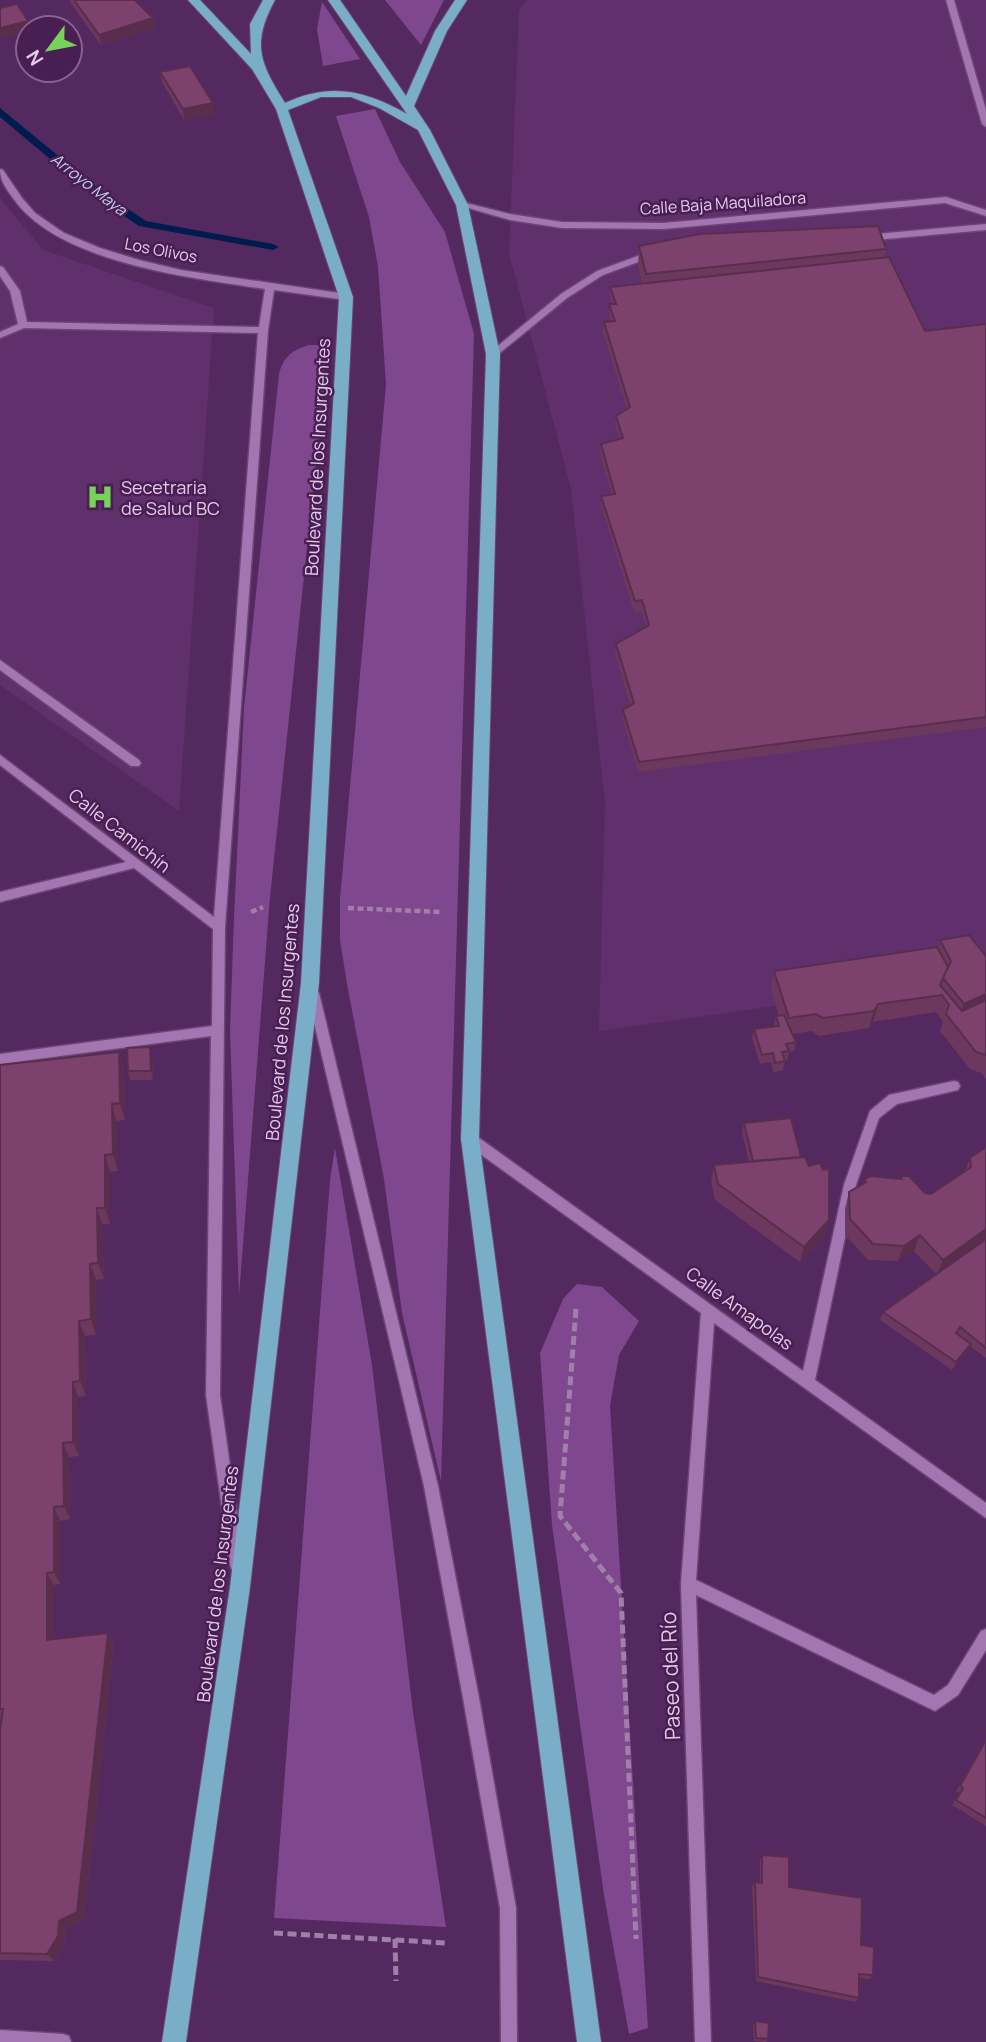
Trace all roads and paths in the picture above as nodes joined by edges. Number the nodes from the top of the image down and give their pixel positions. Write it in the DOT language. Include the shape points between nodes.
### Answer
graph roads {
  1 [pos="194,0"];
  2 [pos="268,0"];
  3 [pos="334,0"];
  4 [pos="461,0"];
  5 [pos="950,0"];
  6 [pos="257,67"];
  7 [pos="408,106"];
  8 [pos="282,108"];
  9 [pos="986,124"];
  10 [pos="424,130"];
  11 [pos="0,172"];
  12 [pos="461,205"];
  13 [pos="986,213"];
  14 [pos="986,227"];
  15 [pos="847,240"];
  16 [pos="668,253"];
  17 [pos="0,269"];
  18 [pos="270,285"];
  19 [pos="346,296"];
  20 [pos="23,325"];
  21 [pos="263,330"];
  22 [pos="0,335"];
  23 [pos="493,354"];
  24 [pos="0,664"];
  25 [pos="0,759"];
  26 [pos="135,763"];
  27 [pos="134,864"];
  28 [pos="0,897"];
  29 [pos="340,908"];
  30 [pos="446,912"];
  31 [pos="219,927"];
  32 [pos="310,983"];
  33 [pos="218,1030"];
  34 [pos="0,1059"];
  35 [pos="954,1086"];
  36 [pos="470,1139"];
  37 [pos="708,1308"];
  38 [pos="576,1309"];
  39 [pos="808,1381"];
  40 [pos="986,1511"];
  41 [pos="688,1584"];
  42 [pos="240,1587"];
  43 [pos="986,1636"];
  44 [pos="274,1933"];
  45 [pos="395,1939"];
  46 [pos="636,1939"];
  47 [pos="446,1943"];
  48 [pos="396,1982"];
  49 [pos="0,2038"];
  50 [pos="63,2042"];
  51 [pos="174,2042"];
  52 [pos="509,2042"];
  53 [pos="589,2042"];
  54 [pos="703,2042"];
  1 -- 6 [label="main road, Boulevard de los Insurgentes"];
  2 -- 6 [label="main road" via="256,24"];
  3 -- 7 [label="main road"];
  4 -- 7 [label="main road" via="441,31"];
  5 -- 9 [label="street"];
  6 -- 8 [label="main road, Boulevard de los Insurgentes"];
  7 -- 10 [label="main road"];
  8 -- 10 [label="main road" via="322,92 353,91"];
  8 -- 19 [label="main road, Boulevard de los Insurgentes"];
  10 -- 12 [label="main road"];
  11 -- 18 [label="street, Los Olivos" via="32,215 77,243 132,264"];
  12 -- 13 [label="street, Calle Baja Maquiladora" via="562,225 664,226 946,200"];
  12 -- 23 [label="main road"];
  14 -- 15 [label="street"];
  16 -- 23 [label="street" via="600,273"];
  17 -- 20 [label="street" via="15,290"];
  18 -- 19 [label="street, Los Olivos"];
  18 -- 21 [label="street"];
  19 -- 32 [label="main road, Boulevard de los Insurgentes"];
  20 -- 21 [label="street"];
  20 -- 22 [label="street"];
  21 -- 31 [label="street"];
  23 -- 36 [label="main road"];
  24 -- 26 [label="street"];
  25 -- 27 [label="street, Calle Camichín"];
  27 -- 28 [label="street"];
  27 -- 31 [label="street, Calle Camichín"];
  29 -- 30 [label="path"];
  31 -- 33 [label="street"];
  32 -- 42 [label="main road, Boulevard de los Insurgentes"];
  32 -- 52 [label="street" via="431,1486 474,1710 508,1908"];
  33 -- 34 [label="street"];
  33 -- 42 [label="street" via="214,1395"];
  35 -- 39 [label="street" via="893,1099 874,1115 850,1185"];
  36 -- 37 [label="street, Calle Amapolas"];
  36 -- 53 [label="main road"];
  37 -- 39 [label="street, Calle Amapolas"];
  37 -- 41 [label="street, Paseo del Río"];
  38 -- 46 [label="path" via="561,1516 621,1593"];
  39 -- 40 [label="street, Calle Amapolas"];
  41 -- 43 [label="street" via="935,1703 953,1690"];
  41 -- 54 [label="street, Paseo del Río"];
  42 -- 51 [label="main road, Boulevard de los Insurgentes"];
  44 -- 45 [label="path"];
  45 -- 47 [label="path"];
  45 -- 48 [label="path"];
  49 -- 50 [label="street"];
}
